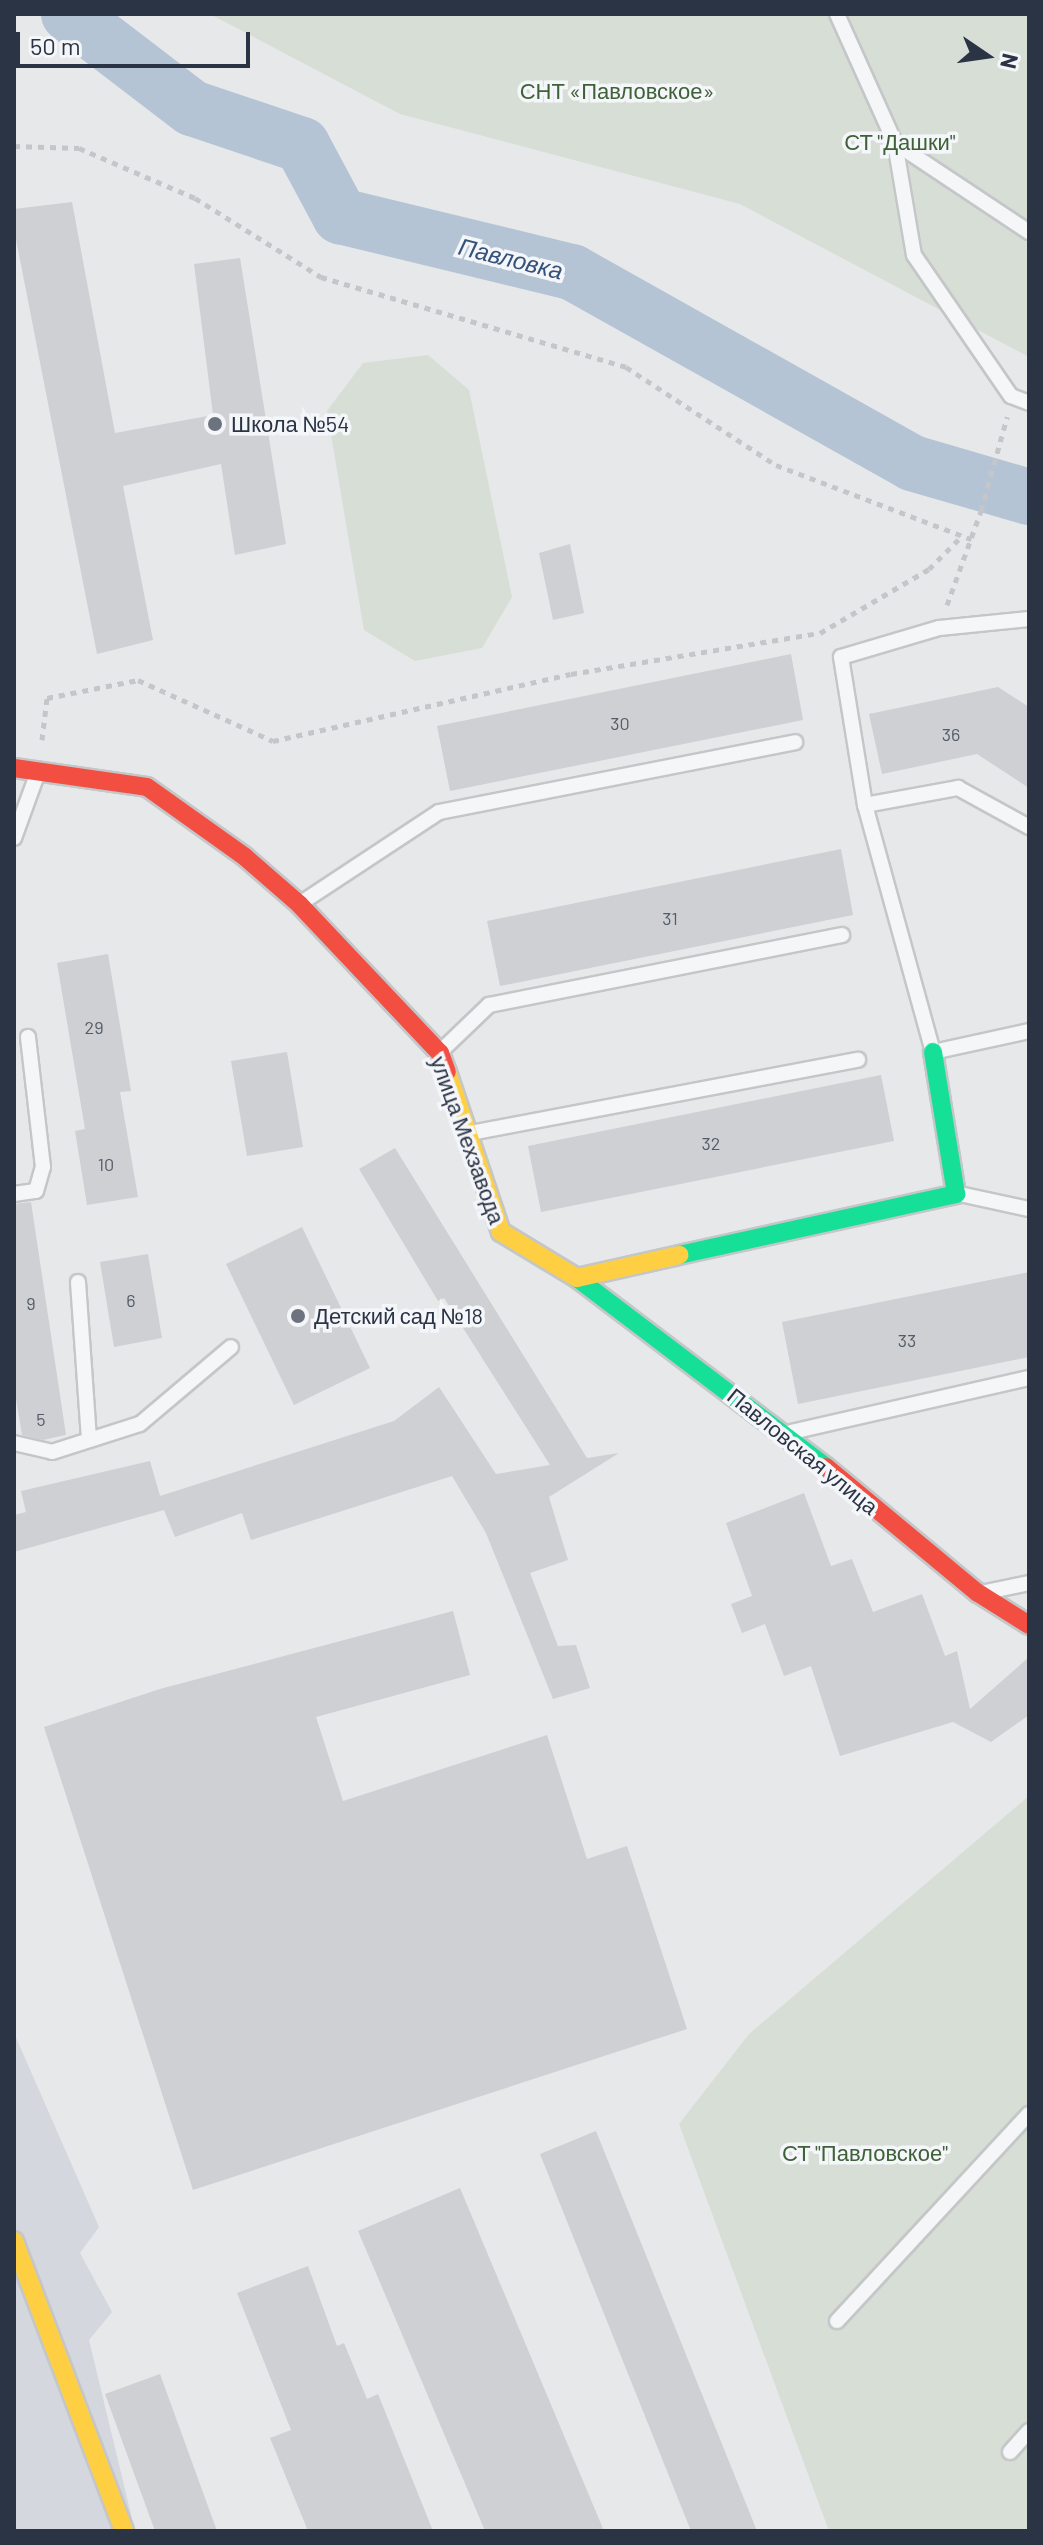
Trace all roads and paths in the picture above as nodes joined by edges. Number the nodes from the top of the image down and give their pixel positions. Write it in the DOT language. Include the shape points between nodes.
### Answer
graph roads {
  1 [pos="837,14"];
  2 [pos="895,143"];
  3 [pos="14,146"];
  4 [pos="1029,232"];
  5 [pos="1029,403"];
  6 [pos="1002,442"];
  7 [pos="963,535"];
  8 [pos="971,539"];
  9 [pos="1029,619"];
  10 [pos="939,628"];
  11 [pos="795,742"];
  12 [pos="14,768"];
  13 [pos="38,771"];
  14 [pos="865,805"];
  15 [pos="1029,827"];
  16 [pos="14,838"];
  17 [pos="299,904"];
  18 [pos="842,935"];
  19 [pos="1029,1031"];
  20 [pos="28,1037"];
  21 [pos="933,1052"];
  22 [pos="440,1053"];
  23 [pos="858,1060"];
  24 [pos="467,1134"];
  25 [pos="14,1194"];
  26 [pos="956,1194"];
  27 [pos="1029,1209"];
  28 [pos="577,1278"];
  29 [pos="78,1282"];
  30 [pos="231,1347"];
  31 [pos="1029,1378"];
  32 [pos="786,1434"];
  33 [pos="89,1440"];
  34 [pos="14,1443"];
  35 [pos="1029,1583"];
  36 [pos="978,1593"];
  37 [pos="1029,1625"];
  38 [pos="1029,2114"];
  39 [pos="14,2241"];
  40 [pos="837,2321"];
  41 [pos="1029,2431"];
  42 [pos="1010,2452"];
  43 [pos="124,2531"];
  1 -- 2 [label="lane"];
  2 -- 4 [label="lane"];
  2 -- 5 [label="lane" via="914,255 1011,396"];
  3 -- 7 [label="path" via="79,148 195,198 321,277 626,367 776,465"];
  6 -- 8 [label="path"];
  7 -- 8 [label="path"];
  7 -- 13 [label="path" via="929,569 820,633 571,674 273,741 138,680 47,698"];
  8 -- 10 [label="path"];
  9 -- 10 [label="lane"];
  10 -- 14 [label="lane" via="841,657"];
  11 -- 17 [label="lane" via="439,812"];
  12 -- 13 [label="street, улица Мехзавода"];
  13 -- 16 [label="lane"];
  13 -- 17 [label="street, улица Мехзавода" via="147,787 245,857"];
  14 -- 15 [label="lane" via="958,788"];
  14 -- 21 [label="lane"];
  17 -- 22 [label="street, улица Мехзавода"];
  18 -- 22 [label="lane" via="489,1005"];
  19 -- 21 [label="lane"];
  20 -- 25 [label="lane" via="43,1167 36,1191"];
  21 -- 26 [label="street"];
  22 -- 24 [label="street, улица Мехзавода"];
  23 -- 24 [label="lane"];
  24 -- 28 [label="street, улица Мехзавода" via="501,1232"];
  26 -- 27 [label="lane"];
  26 -- 28 [label="street"];
  28 -- 32 [label="street, Павловская улица"];
  29 -- 33 [label="lane"];
  30 -- 33 [label="lane" via="140,1424"];
  31 -- 32 [label="lane"];
  32 -- 36 [label="street, Павловская улица"];
  33 -- 34 [label="lane" via="52,1452"];
  35 -- 36 [label="lane"];
  36 -- 37 [label="street, Павловская улица"];
  38 -- 40 [label="lane"];
  39 -- 43 [label="street"];
  41 -- 42 [label="lane"];
}
